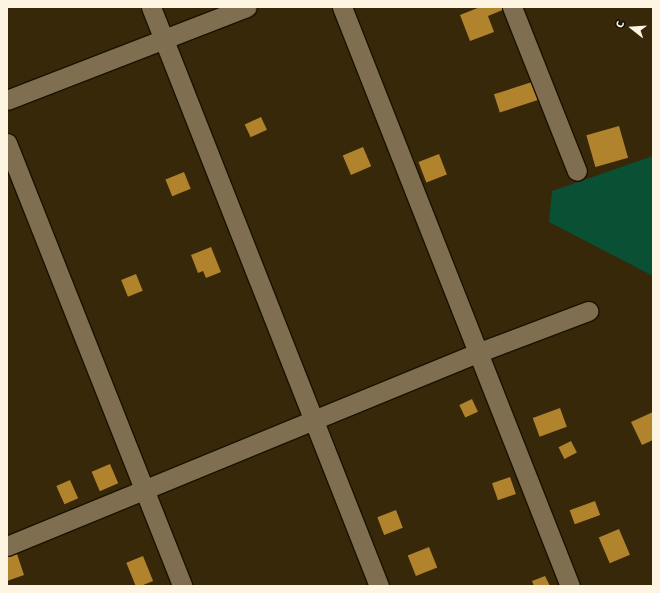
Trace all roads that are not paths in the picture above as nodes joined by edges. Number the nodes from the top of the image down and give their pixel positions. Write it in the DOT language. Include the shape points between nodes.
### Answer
graph roads {
  1 [pos="151,7"];
  2 [pos="247,7"];
  3 [pos="342,7"];
  4 [pos="512,7"];
  5 [pos="163,40"];
  6 [pos="7,100"];
  7 [pos="7,144"];
  8 [pos="578,171"];
  9 [pos="588,311"];
  10 [pos="477,353"];
  11 [pos="316,422"];
  12 [pos="144,490"];
  13 [pos="7,546"];
  14 [pos="182,586"];
  15 [pos="379,586"];
  16 [pos="570,586"];
  1 -- 5 [label="lane"];
  2 -- 5 [label="lane"];
  3 -- 10 [label="lane"];
  4 -- 8 [label="lane"];
  5 -- 6 [label="lane"];
  5 -- 11 [label="lane"];
  7 -- 12 [label="lane"];
  9 -- 10 [label="lane"];
  10 -- 11 [label="lane"];
  10 -- 16 [label="lane"];
  11 -- 12 [label="lane"];
  11 -- 15 [label="lane"];
  12 -- 13 [label="lane"];
  12 -- 14 [label="lane"];
}
